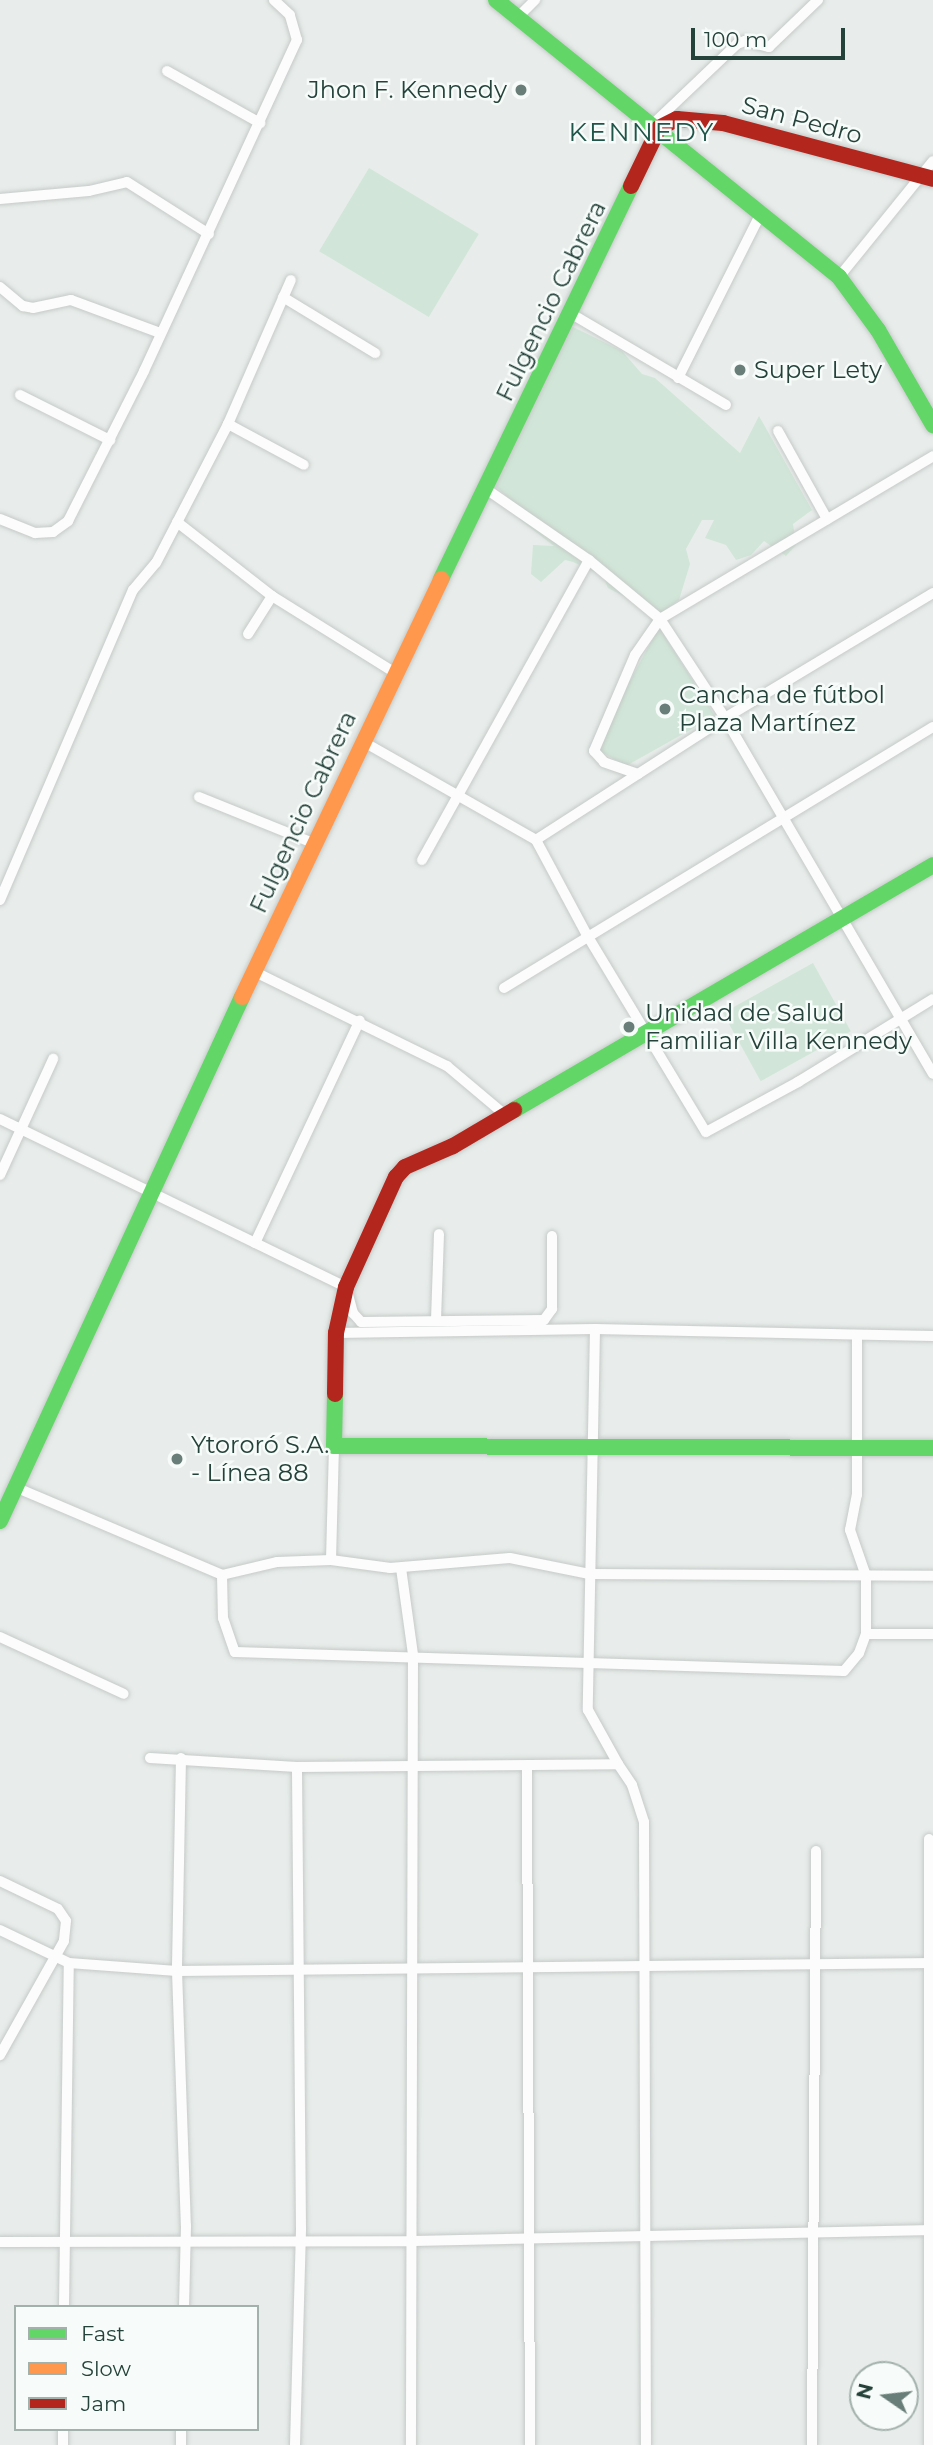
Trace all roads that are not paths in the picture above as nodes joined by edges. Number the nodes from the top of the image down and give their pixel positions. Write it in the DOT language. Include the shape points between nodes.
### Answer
graph roads {
  1 [pos="274,0"];
  2 [pos="496,0"];
  3 [pos="535,0"];
  4 [pos="818,0"];
  5 [pos="519,16"];
  6 [pos="167,71"];
  7 [pos="260,123"];
  8 [pos="656,126"];
  9 [pos="933,162"];
  10 [pos="926,177"];
  11 [pos="0,199"];
  12 [pos="762,211"];
  13 [pos="209,234"];
  14 [pos="839,277"];
  15 [pos="290,280"];
  16 [pos="0,287"];
  17 [pos="284,297"];
  18 [pos="570,313"];
  19 [pos="160,333"];
  20 [pos="375,353"];
  21 [pos="678,378"];
  22 [pos="20,395"];
  23 [pos="726,405"];
  24 [pos="228,424"];
  25 [pos="933,425"];
  26 [pos="778,432"];
  27 [pos="110,440"];
  28 [pos="933,456"];
  29 [pos="304,464"];
  30 [pos="486,489"];
  31 [pos="0,519"];
  32 [pos="827,519"];
  33 [pos="177,522"];
  34 [pos="589,560"];
  35 [pos="933,593"];
  36 [pos="272,596"];
  37 [pos="660,619"];
  38 [pos="248,634"];
  39 [pos="395,673"];
  40 [pos="725,718"];
  41 [pos="933,727"];
  42 [pos="362,741"];
  43 [pos="638,774"];
  44 [pos="460,794"];
  45 [pos="199,797"];
  46 [pos="783,815"];
  47 [pos="536,839"];
  48 [pos="313,842"];
  49 [pos="422,860"];
  50 [pos="933,865"];
  51 [pos="0,900"];
  52 [pos="842,917"];
  53 [pos="587,935"];
  54 [pos="253,971"];
  55 [pos="504,988"];
  56 [pos="933,999"];
  57 [pos="900,1017"];
  58 [pos="360,1020"];
  59 [pos="647,1030"];
  60 [pos="53,1059"];
  61 [pos="933,1074"];
  62 [pos="504,1114"];
  63 [pos="0,1119"];
  64 [pos="21,1130"];
  65 [pos="0,1175"];
  66 [pos="150,1191"];
  67 [pos="439,1234"];
  68 [pos="552,1236"];
  69 [pos="255,1243"];
  70 [pos="346,1287"];
  71 [pos="436,1320"];
  72 [pos="596,1329"];
  73 [pos="336,1333"];
  74 [pos="933,1336"];
  75 [pos="857,1338"];
  76 [pos="334,1446"];
  77 [pos="857,1447"];
  78 [pos="591,1448"];
  79 [pos="933,1448"];
  80 [pos="15,1487"];
  81 [pos="0,1521"];
  82 [pos="331,1560"];
  83 [pos="401,1568"];
  84 [pos="589,1574"];
  85 [pos="222,1575"];
  86 [pos="866,1576"];
  87 [pos="933,1576"];
  88 [pos="866,1634"];
  89 [pos="933,1634"];
  90 [pos="0,1637"];
  91 [pos="413,1655"];
  92 [pos="589,1659"];
  93 [pos="124,1694"];
  94 [pos="150,1758"];
  95 [pos="181,1758"];
  96 [pos="618,1764"];
  97 [pos="411,1766"];
  98 [pos="298,1767"];
  99 [pos="527,1767"];
  100 [pos="929,1839"];
  101 [pos="816,1851"];
  102 [pos="0,1881"];
  103 [pos="0,1930"];
  104 [pos="55,1956"];
  105 [pos="69,1963"];
  106 [pos="931,1963"];
  107 [pos="812,1965"];
  108 [pos="528,1966"];
  109 [pos="646,1966"];
  110 [pos="410,1967"];
  111 [pos="297,1968"];
  112 [pos="177,1971"];
  113 [pos="0,2055"];
  114 [pos="932,2230"];
  115 [pos="814,2233"];
  116 [pos="647,2236"];
  117 [pos="64,2240"];
  118 [pos="531,2240"];
  119 [pos="186,2241"];
  120 [pos="301,2241"];
  121 [pos="414,2241"];
  122 [pos="0,2242"];
  123 [pos="64,2305"];
  124 [pos="184,2305"];
  125 [pos="295,2445"];
  126 [pos="411,2445"];
  127 [pos="530,2445"];
  128 [pos="646,2445"];
  129 [pos="812,2445"];
  130 [pos="929,2445"];
  1 -- 7 [label="street" via="290,15 297,40"];
  2 -- 5 [label="main road"];
  3 -- 5 [label="street"];
  4 -- 8 [label="street" via="769,47 740,42"];
  5 -- 8 [label="main road"];
  6 -- 7 [label="street"];
  7 -- 13 [label="street"];
  8 -- 10 [label="main road, San Pedro" via="677,119 723,123"];
  8 -- 12 [label="main road"];
  8 -- 18 [label="main road, Fulgencio Cabrera"];
  9 -- 10 [label="street"];
  10 -- 14 [label="street"];
  11 -- 13 [label="street" via="89,191 127,182"];
  12 -- 14 [label="main road"];
  12 -- 21 [label="street"];
  13 -- 19 [label="street"];
  14 -- 25 [label="main road" via="878,330"];
  15 -- 17 [label="street"];
  16 -- 19 [label="street" via="23,306 71,300"];
  17 -- 20 [label="street"];
  17 -- 24 [label="street"];
  18 -- 21 [label="street"];
  18 -- 30 [label="main road, Fulgencio Cabrera"];
  19 -- 27 [label="street"];
  21 -- 23 [label="street"];
  22 -- 27 [label="street"];
  24 -- 29 [label="street"];
  24 -- 33 [label="street"];
  26 -- 32 [label="street"];
  27 -- 31 [label="street" via="68,521 53,532 35,533"];
  28 -- 32 [label="street"];
  30 -- 34 [label="street"];
  30 -- 39 [label="main road, Fulgencio Cabrera"];
  32 -- 37 [label="street"];
  33 -- 36 [label="street"];
  33 -- 51 [label="street" via="156,563 140,575"];
  34 -- 37 [label="street"];
  34 -- 44 [label="street"];
  35 -- 40 [label="street"];
  36 -- 38 [label="street"];
  36 -- 39 [label="street"];
  37 -- 40 [label="street"];
  37 -- 43 [label="street" via="635,655 594,751 604,762"];
  39 -- 42 [label="main road, Fulgencio Cabrera"];
  40 -- 43 [label="street"];
  40 -- 46 [label="street"];
  41 -- 46 [label="street"];
  42 -- 44 [label="street"];
  42 -- 48 [label="main road, Fulgencio Cabrera"];
  43 -- 47 [label="street"];
  44 -- 47 [label="street"];
  44 -- 49 [label="street"];
  45 -- 48 [label="street"];
  46 -- 52 [label="street"];
  46 -- 53 [label="street"];
  47 -- 53 [label="street"];
  48 -- 54 [label="main road, Fulgencio Cabrera"];
  50 -- 52 [label="main road"];
  52 -- 57 [label="street"];
  52 -- 59 [label="main road"];
  53 -- 55 [label="street"];
  53 -- 59 [label="street"];
  54 -- 58 [label="street"];
  54 -- 66 [label="main road, Fulgencio Cabrera"];
  56 -- 57 [label="street"];
  57 -- 59 [label="street" via="710,1132 702,1129"];
  57 -- 61 [label="street"];
  58 -- 62 [label="street" via="447,1066"];
  58 -- 69 [label="street"];
  59 -- 62 [label="main road"];
  60 -- 64 [label="street"];
  62 -- 70 [label="main road" via="453,1146 405,1167 396,1177"];
  63 -- 64 [label="street"];
  64 -- 65 [label="street"];
  64 -- 66 [label="street"];
  66 -- 69 [label="street"];
  66 -- 80 [label="main road, Fulgencio Cabrera"];
  67 -- 71 [label="street"];
  68 -- 71 [label="street" via="552,1299 547,1319"];
  69 -- 70 [label="street"];
  70 -- 71 [label="street" via="358,1321"];
  70 -- 73 [label="main road"];
  72 -- 73 [label="street"];
  72 -- 75 [label="street"];
  72 -- 78 [label="street"];
  73 -- 76 [label="main road"];
  74 -- 75 [label="street"];
  75 -- 77 [label="street"];
  76 -- 78 [label="main road"];
  76 -- 82 [label="street"];
  77 -- 78 [label="main road"];
  77 -- 79 [label="main road"];
  77 -- 86 [label="street" via="857,1496 850,1530"];
  78 -- 84 [label="street"];
  80 -- 81 [label="main road, Fulgencio Cabrera"];
  80 -- 85 [label="street"];
  82 -- 83 [label="street"];
  82 -- 85 [label="street" via="277,1562"];
  83 -- 84 [label="street" via="510,1558"];
  83 -- 91 [label="street"];
  84 -- 86 [label="street"];
  84 -- 92 [label="street"];
  85 -- 91 [label="street" via="223,1618 234,1652"];
  86 -- 87 [label="street"];
  86 -- 88 [label="street"];
  88 -- 89 [label="street"];
  88 -- 92 [label="street" via="859,1653 844,1671"];
  90 -- 93 [label="street"];
  91 -- 92 [label="street"];
  91 -- 97 [label="street"];
  92 -- 96 [label="street" via="588,1710"];
  94 -- 95 [label="street"];
  95 -- 98 [label="street"];
  95 -- 112 [label="street"];
  96 -- 99 [label="street"];
  96 -- 109 [label="street" via="632,1785 644,1822"];
  97 -- 98 [label="street"];
  97 -- 99 [label="street"];
  97 -- 110 [label="street"];
  98 -- 111 [label="street"];
  99 -- 108 [label="street"];
  100 -- 106 [label="street"];
  101 -- 107 [label="street"];
  102 -- 104 [label="street" via="63,1913 64,1941"];
  103 -- 104 [label="street"];
  104 -- 105 [label="street"];
  104 -- 113 [label="street"];
  105 -- 112 [label="street"];
  105 -- 117 [label="street"];
  106 -- 107 [label="street"];
  106 -- 114 [label="street"];
  107 -- 109 [label="street"];
  107 -- 115 [label="street"];
  108 -- 109 [label="street"];
  108 -- 110 [label="street"];
  108 -- 118 [label="street"];
  109 -- 116 [label="street"];
  110 -- 111 [label="street"];
  110 -- 121 [label="street"];
  111 -- 112 [label="street"];
  111 -- 120 [label="street"];
  112 -- 119 [label="street"];
  114 -- 115 [label="street"];
  114 -- 130 [label="street"];
  115 -- 116 [label="street"];
  115 -- 129 [label="street"];
  116 -- 118 [label="street"];
  116 -- 128 [label="street"];
  117 -- 119 [label="street"];
  117 -- 122 [label="street"];
  117 -- 123 [label="street"];
  118 -- 121 [label="street"];
  118 -- 127 [label="street"];
  119 -- 120 [label="street"];
  119 -- 124 [label="street"];
  120 -- 121 [label="street"];
  120 -- 125 [label="street"];
  121 -- 126 [label="street"];
}
